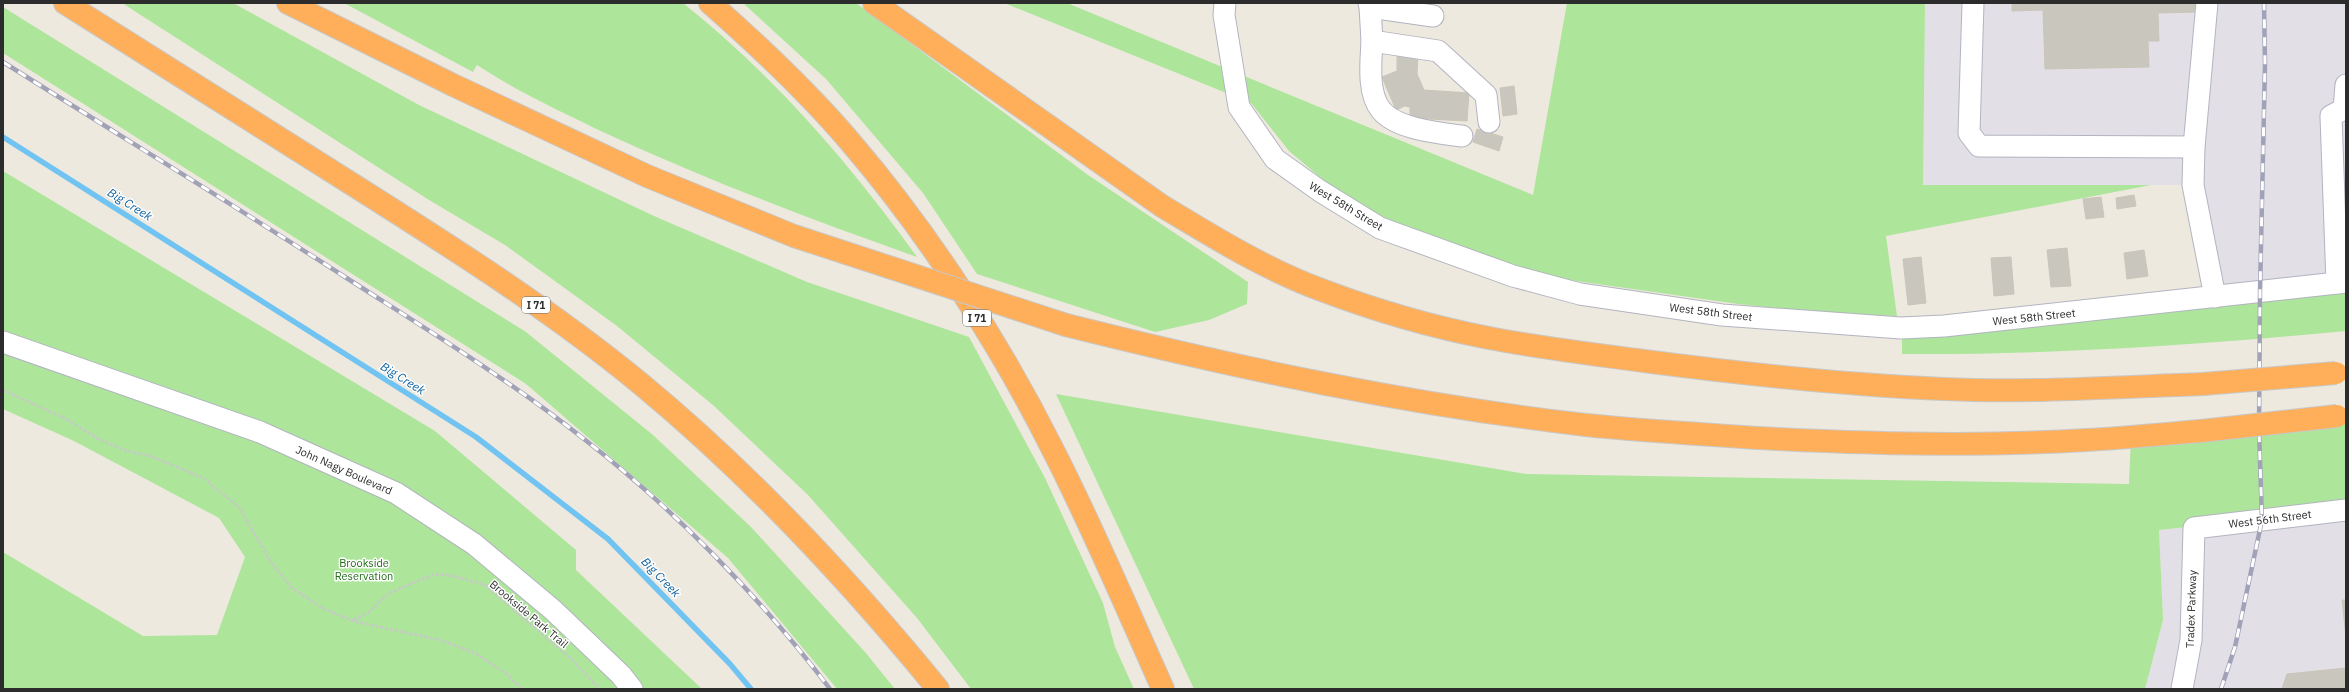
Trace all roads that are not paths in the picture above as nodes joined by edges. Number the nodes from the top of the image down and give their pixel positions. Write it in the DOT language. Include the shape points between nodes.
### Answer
graph roads {
  1 [pos="65,3"];
  2 [pos="288,3"];
  3 [pos="710,3"];
  4 [pos="874,3"];
  5 [pos="1225,3"];
  6 [pos="1973,3"];
  7 [pos="2207,3"];
  8 [pos="1369,5"];
  9 [pos="1433,16"];
  10 [pos="1372,41"];
  11 [pos="2346,85"];
  12 [pos="1489,122"];
  13 [pos="1462,136"];
  14 [pos="2194,146"];
  15 [pos="2341,283"];
  16 [pos="2215,297"];
  17 [pos="3,342"];
  18 [pos="2341,372"];
  19 [pos="2342,416"];
  20 [pos="2346,510"];
  21 [pos="2194,528"];
  22 [pos="632,689"];
  23 [pos="938,689"];
  24 [pos="1163,689"];
  25 [pos="2182,689"];
  1 -- 23 [label="highway, I 71" via="453,248 604,355 690,425 782,512 858,594"];
  2 -- 19 [label="highway, bridge" via="453,85 646,176 794,236 1066,325 1332,386 1451,407 1587,425 1680,433 1871,443 2085,440"];
  3 -- 24 [label="highway, I 71" via="762,50 852,143 942,263 998,350 1053,449"];
  4 -- 18 [label="highway, bridge" via="1162,206 1210,235 1261,263 1317,288 1420,322 1537,347 1744,374 1945,390 2036,390 2203,384"];
  5 -- 16 [label="street, West 58th Street" via="1224,15 1239,107 1275,159 1380,228 1513,276 1580,294 1722,315 1901,328 1944,326"];
  6 -- 14 [label="street" via="1969,133 1979,146"];
  7 -- 14 [label="street"];
  8 -- 9 [label="street"];
  8 -- 10 [label="street"];
  10 -- 12 [label="street" via="1438,51 1486,95"];
  10 -- 13 [label="street" via="1370,66 1374,92 1381,110 1400,123 1424,131"];
  11 -- 15 [label="street" via="2344,109 2332,116"];
  14 -- 16 [label="street" via="2192,185"];
  15 -- 16 [label="street, West 58th Street"];
  17 -- 22 [label="street, John Nagy Boulevard" via="260,432 396,493 474,544 553,610 621,675"];
  20 -- 21 [label="street, West 56th Street"];
  21 -- 25 [label="street, Tradex Parkway" via="2191,640"];
}
